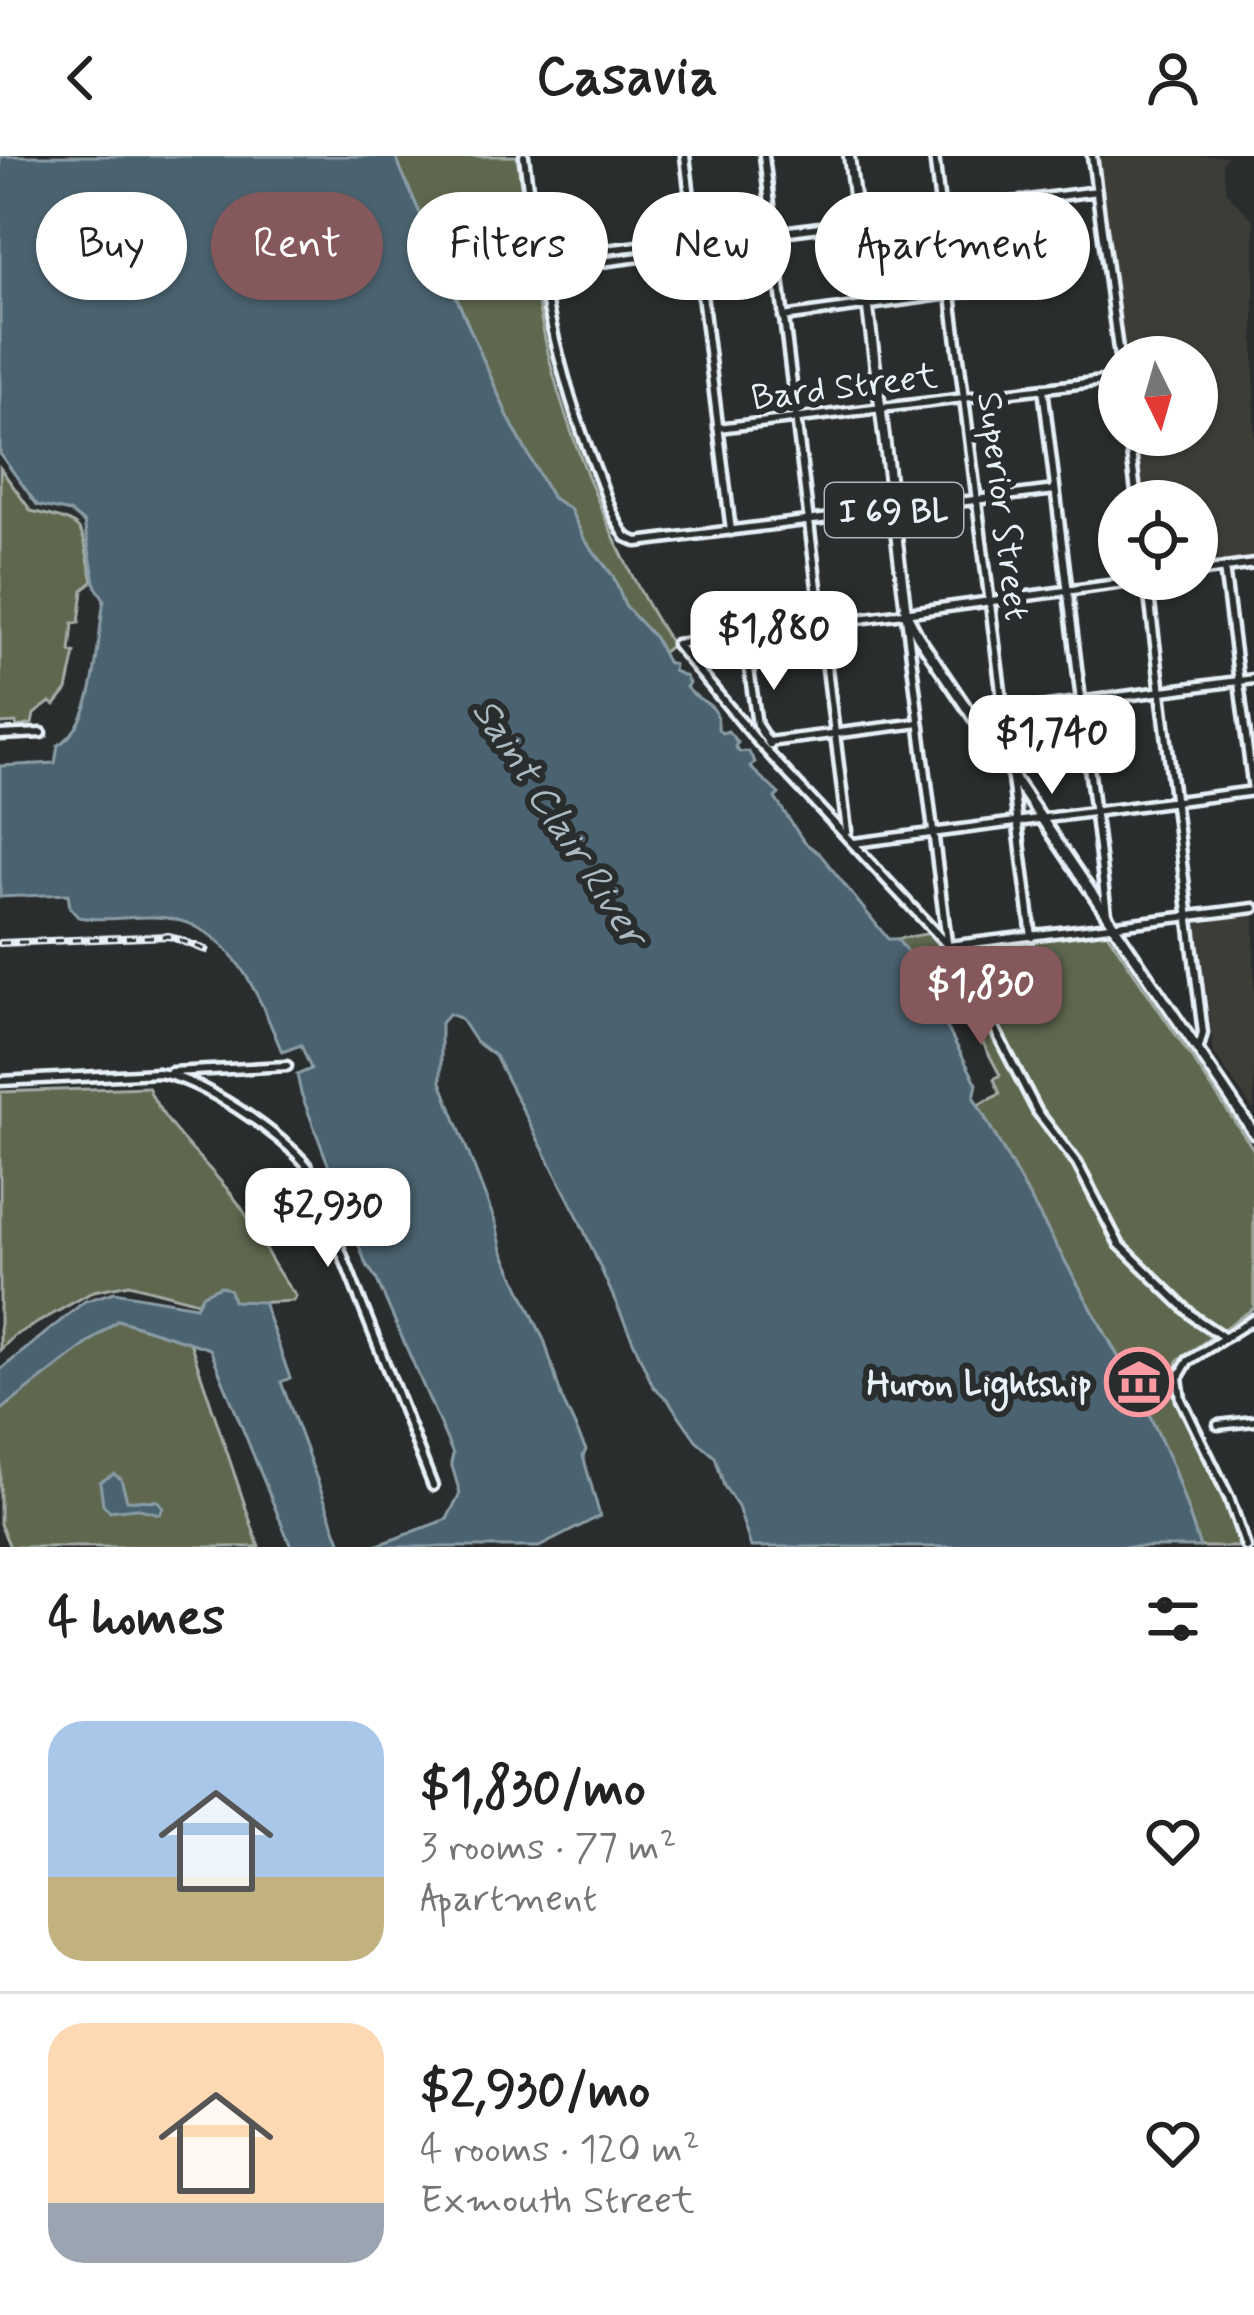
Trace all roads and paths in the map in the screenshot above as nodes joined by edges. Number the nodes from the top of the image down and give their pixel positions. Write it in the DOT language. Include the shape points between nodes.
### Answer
graph roads {
  1 [pos="524,156"];
  2 [pos="685,156"];
  3 [pos="764,156"];
  4 [pos="849,156"];
  5 [pos="934,156"];
  6 [pos="1092,156"];
  7 [pos="1097,191"];
  8 [pos="529,192"];
  9 [pos="689,192"];
  10 [pos="769,192"];
  11 [pos="853,192"];
  12 [pos="938,192"];
  13 [pos="1090,192"];
  14 [pos="546,300"];
  15 [pos="703,300"];
  16 [pos="781,300"];
  17 [pos="867,300"];
  18 [pos="910,300"];
  19 [pos="952,300"];
  20 [pos="868,305"];
  21 [pos="783,316"];
  22 [pos="1116,336"];
  23 [pos="1098,381"];
  24 [pos="1042,388"];
  25 [pos="964,398"];
  26 [pos="881,408"];
  27 [pos="797,418"];
  28 [pos="718,428"];
  29 [pos="1055,490"];
  30 [pos="977,500"];
  31 [pos="894,511"];
  32 [pos="810,521"];
  33 [pos="731,531"];
  34 [pos="1254,564"];
  35 [pos="1224,568"];
  36 [pos="1218,569"];
  37 [pos="1098,587"];
  38 [pos="1068,592"];
  39 [pos="1151,600"];
  40 [pos="989,603"];
  41 [pos="906,613"];
  42 [pos="822,622"];
  43 [pos="745,634"];
  44 [pos="1254,679"];
  45 [pos="1238,681"];
  46 [pos="1160,692"];
  47 [pos="1082,702"];
  48 [pos="1003,712"];
  49 [pos="972,716"];
  50 [pos="920,723"];
  51 [pos="42,733"];
  52 [pos="836,734"];
  53 [pos="0,735"];
  54 [pos="767,742"];
  55 [pos="777,759"];
  56 [pos="1010,772"];
  57 [pos="1254,792"];
  58 [pos="1174,802"];
  59 [pos="1096,812"];
  60 [pos="1042,819"];
  61 [pos="1016,822"];
  62 [pos="933,833"];
  63 [pos="851,839"];
  64 [pos="1254,908"];
  65 [pos="1189,917"];
  66 [pos="1110,920"];
  67 [pos="1032,937"];
  68 [pos="947,946"];
  69 [pos="1198,1051"];
  70 [pos="287,1066"];
  71 [pos="158,1073"];
  72 [pos="0,1081"];
  73 [pos="1254,1133"];
  74 [pos="1254,1319"];
  75 [pos="1225,1338"];
  76 [pos="1254,1421"];
  77 [pos="1218,1425"];
  78 [pos="433,1486"];
  79 [pos="1246,1547"];
  1 -- 8 [label="street"];
  2 -- 9 [label="street"];
  3 -- 10 [label="street"];
  4 -- 11 [label="main road, I 69 BL"];
  5 -- 12 [label="street"];
  6 -- 7 [label="street"];
  7 -- 13 [label="street"];
  7 -- 22 [label="street"];
  14 -- 33 [label="street" via="568,396 621,531 637,542"];
  15 -- 28 [label="street"];
  16 -- 21 [label="street"];
  17 -- 20 [label="main road, I 69 BL"];
  18 -- 20 [label="street"];
  19 -- 25 [label="street, Superior Street"];
  20 -- 21 [label="street"];
  20 -- 26 [label="main road, I 69 BL"];
  21 -- 27 [label="street"];
  23 -- 24 [label="street, Bard Street"];
  24 -- 25 [label="street, Bard Street"];
  24 -- 29 [label="street"];
  25 -- 26 [label="street, Bard Street"];
  25 -- 30 [label="street, Superior Street"];
  26 -- 27 [label="street, Bard Street"];
  26 -- 31 [label="main road, I 69 BL"];
  27 -- 28 [label="street, Bard Street"];
  27 -- 32 [label="street"];
  28 -- 33 [label="street"];
  29 -- 30 [label="street"];
  29 -- 38 [label="street"];
  30 -- 31 [label="street"];
  30 -- 40 [label="street, Superior Street"];
  31 -- 32 [label="street"];
  31 -- 41 [label="main road, I 69 BL"];
  32 -- 33 [label="street"];
  32 -- 42 [label="street"];
  34 -- 35 [label="street"];
  35 -- 36 [label="street"];
  35 -- 45 [label="street"];
  37 -- 38 [label="street"];
  38 -- 40 [label="street"];
  38 -- 47 [label="street"];
  39 -- 46 [label="street"];
  40 -- 41 [label="street"];
  40 -- 48 [label="street, Superior Street"];
  41 -- 42 [label="street"];
  41 -- 49 [label="main road, I 69 BL"];
  41 -- 50 [label="street"];
  42 -- 43 [label="street"];
  42 -- 52 [label="street"];
  43 -- 54 [label="street" via="757,725"];
  43 -- 55 [label="street" via="676,644"];
  44 -- 45 [label="street"];
  45 -- 46 [label="street"];
  45 -- 57 [label="street"];
  46 -- 47 [label="street"];
  46 -- 58 [label="street"];
  47 -- 48 [label="street"];
  47 -- 59 [label="street"];
  48 -- 49 [label="street"];
  48 -- 56 [label="street, Superior Street"];
  49 -- 56 [label="main road, I 69 BL"];
  50 -- 52 [label="street"];
  50 -- 62 [label="street"];
  51 -- 53 [label="street"];
  52 -- 54 [label="street"];
  52 -- 63 [label="street"];
  54 -- 55 [label="street"];
  55 -- 63 [label="street"];
  56 -- 60 [label="main road, I 69 BL"];
  56 -- 61 [label="street, Superior Street"];
  57 -- 58 [label="street"];
  58 -- 59 [label="street"];
  58 -- 65 [label="street"];
  59 -- 60 [label="street"];
  59 -- 66 [label="street"];
  60 -- 61 [label="street"];
  60 -- 66 [label="main road, I 69 BL"];
  61 -- 62 [label="street"];
  61 -- 67 [label="street, Superior Street"];
  62 -- 63 [label="street"];
  62 -- 68 [label="street"];
  63 -- 68 [label="street"];
  64 -- 65 [label="street"];
  65 -- 66 [label="street"];
  65 -- 69 [label="street" via="1203,1034"];
  66 -- 67 [label="street"];
  66 -- 69 [label="main road, I 69 BL"];
  67 -- 68 [label="street"];
  68 -- 75 [label="street" via="1108,1228"];
  69 -- 73 [label="main road, I 69 BL"];
  70 -- 71 [label="street"];
  71 -- 72 [label="street"];
  71 -- 78 [label="street" via="241,1112 308,1167"];
  74 -- 75 [label="street"];
  75 -- 79 [label="street" via="1188,1361 1178,1378"];
  76 -- 77 [label="street"];
}
